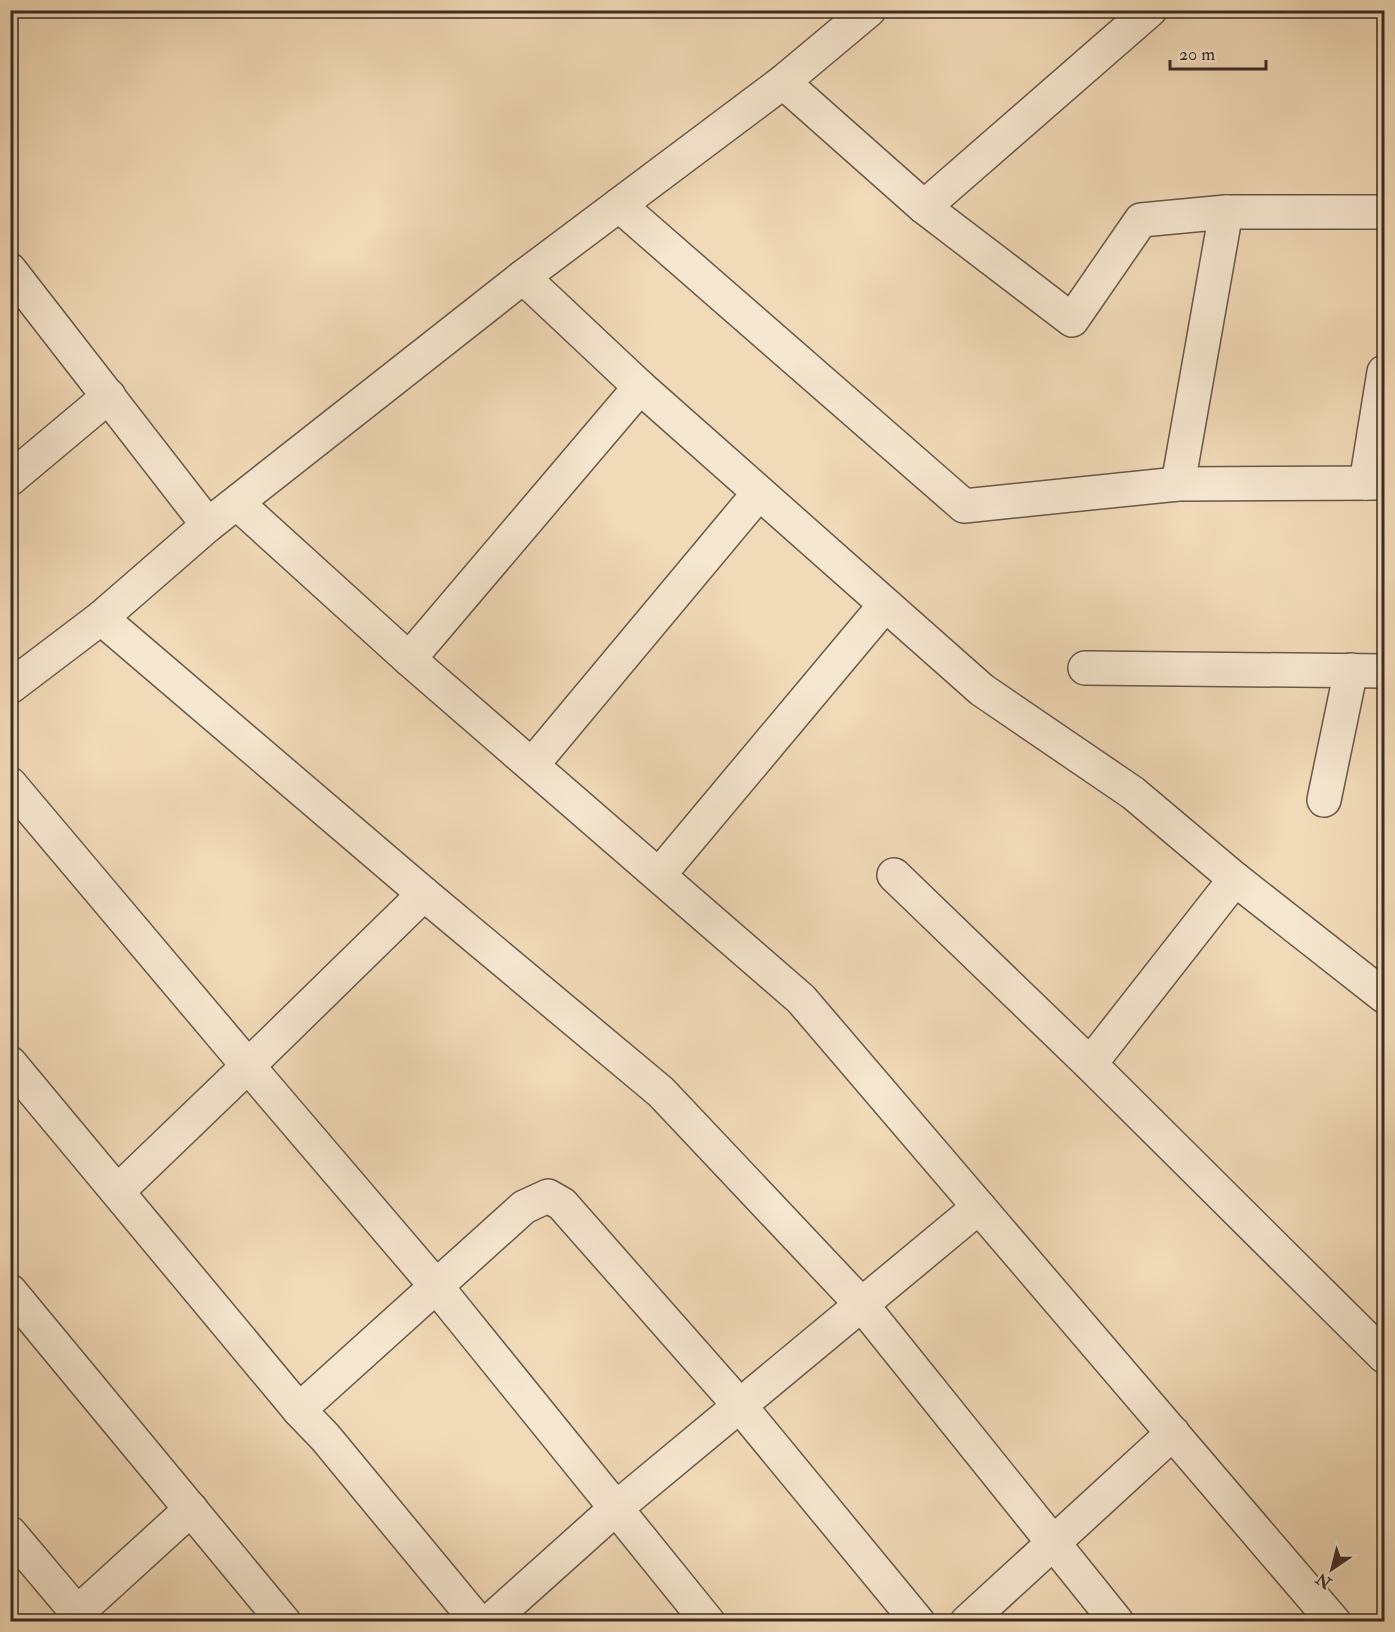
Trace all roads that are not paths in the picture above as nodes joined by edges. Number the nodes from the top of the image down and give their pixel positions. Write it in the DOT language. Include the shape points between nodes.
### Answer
graph roads {
  1 [pos="869,10"];
  2 [pos="1150,10"];
  3 [pos="783,82"];
  4 [pos="619,205"];
  5 [pos="924,207"];
  6 [pos="1226,212"];
  7 [pos="1384,212"];
  8 [pos="10,270"];
  9 [pos="523,278"];
  10 [pos="1384,372"];
  11 [pos="640,387"];
  12 [pos="109,396"];
  13 [pos="10,479"];
  14 [pos="1375,483"];
  15 [pos="1178,484"];
  16 [pos="759,493"];
  17 [pos="237,503"];
  18 [pos="208,525"];
  19 [pos="885,605"];
  20 [pos="101,618"];
  21 [pos="409,659"];
  22 [pos="1085,668"];
  23 [pos="1351,670"];
  24 [pos="1384,671"];
  25 [pos="10,687"];
  26 [pos="532,765"];
  27 [pos="10,784"];
  28 [pos="1324,800"];
  29 [pos="659,875"];
  30 [pos="894,875"];
  31 [pos="1235,879"];
  32 [pos="424,894"];
  33 [pos="1384,996"];
  34 [pos="10,1063"];
  35 [pos="1090,1064"];
  36 [pos="248,1066"];
  37 [pos="118,1191"];
  38 [pos="979,1207"];
  39 [pos="436,1286"];
  40 [pos="10,1291"];
  41 [pos="862,1305"];
  42 [pos="1384,1356"];
  43 [pos="740,1406"];
  44 [pos="299,1410"];
  45 [pos="1173,1433"];
  46 [pos="191,1509"];
  47 [pos="615,1509"];
  48 [pos="1053,1542"];
  49 [pos="17,1555"];
  50 [pos="81,1617"];
  51 [pos="284,1622"];
  52 [pos="478,1622"];
  53 [pos="489,1622"];
  54 [pos="708,1622"];
  55 [pos="918,1622"];
  56 [pos="967,1622"];
  57 [pos="1117,1622"];
  58 [pos="1334,1622"];
  1 -- 3 [label="street"];
  2 -- 5 [label="street"];
  3 -- 4 [label="street"];
  3 -- 5 [label="street"];
  4 -- 9 [label="street"];
  4 -- 15 [label="street" via="964,506"];
  5 -- 6 [label="street" via="1072,320 1140,220"];
  6 -- 7 [label="street"];
  6 -- 15 [label="street"];
  8 -- 12 [label="street"];
  9 -- 11 [label="street"];
  9 -- 17 [label="street"];
  10 -- 14 [label="street"];
  11 -- 16 [label="street"];
  11 -- 21 [label="street"];
  12 -- 13 [label="street"];
  12 -- 18 [label="street"];
  14 -- 15 [label="street"];
  16 -- 19 [label="street"];
  16 -- 26 [label="street"];
  17 -- 18 [label="street"];
  17 -- 21 [label="street"];
  18 -- 20 [label="street"];
  19 -- 29 [label="street"];
  19 -- 31 [label="street" via="982,690 1133,793"];
  20 -- 25 [label="street"];
  20 -- 32 [label="street"];
  21 -- 26 [label="street"];
  22 -- 23 [label="street"];
  23 -- 24 [label="street"];
  23 -- 28 [label="street"];
  26 -- 29 [label="street"];
  27 -- 36 [label="street"];
  29 -- 38 [label="street" via="801,999"];
  30 -- 35 [label="street"];
  31 -- 33 [label="street"];
  31 -- 35 [label="street"];
  32 -- 36 [label="street"];
  32 -- 41 [label="street" via="661,1092"];
  34 -- 37 [label="street"];
  35 -- 42 [label="street"];
  36 -- 37 [label="street"];
  36 -- 39 [label="street"];
  37 -- 44 [label="street"];
  38 -- 41 [label="street"];
  38 -- 45 [label="street"];
  39 -- 43 [label="street" via="524,1208 548,1196 562,1204"];
  39 -- 44 [label="street"];
  39 -- 47 [label="street"];
  40 -- 46 [label="street"];
  41 -- 43 [label="street"];
  41 -- 48 [label="street"];
  43 -- 47 [label="street"];
  43 -- 55 [label="street"];
  44 -- 52 [label="street"];
  45 -- 48 [label="street"];
  45 -- 58 [label="street"];
  46 -- 50 [label="street"];
  46 -- 51 [label="street"];
  47 -- 53 [label="street"];
  47 -- 54 [label="street"];
  48 -- 56 [label="street"];
  48 -- 57 [label="street"];
  49 -- 50 [label="street"];
}
